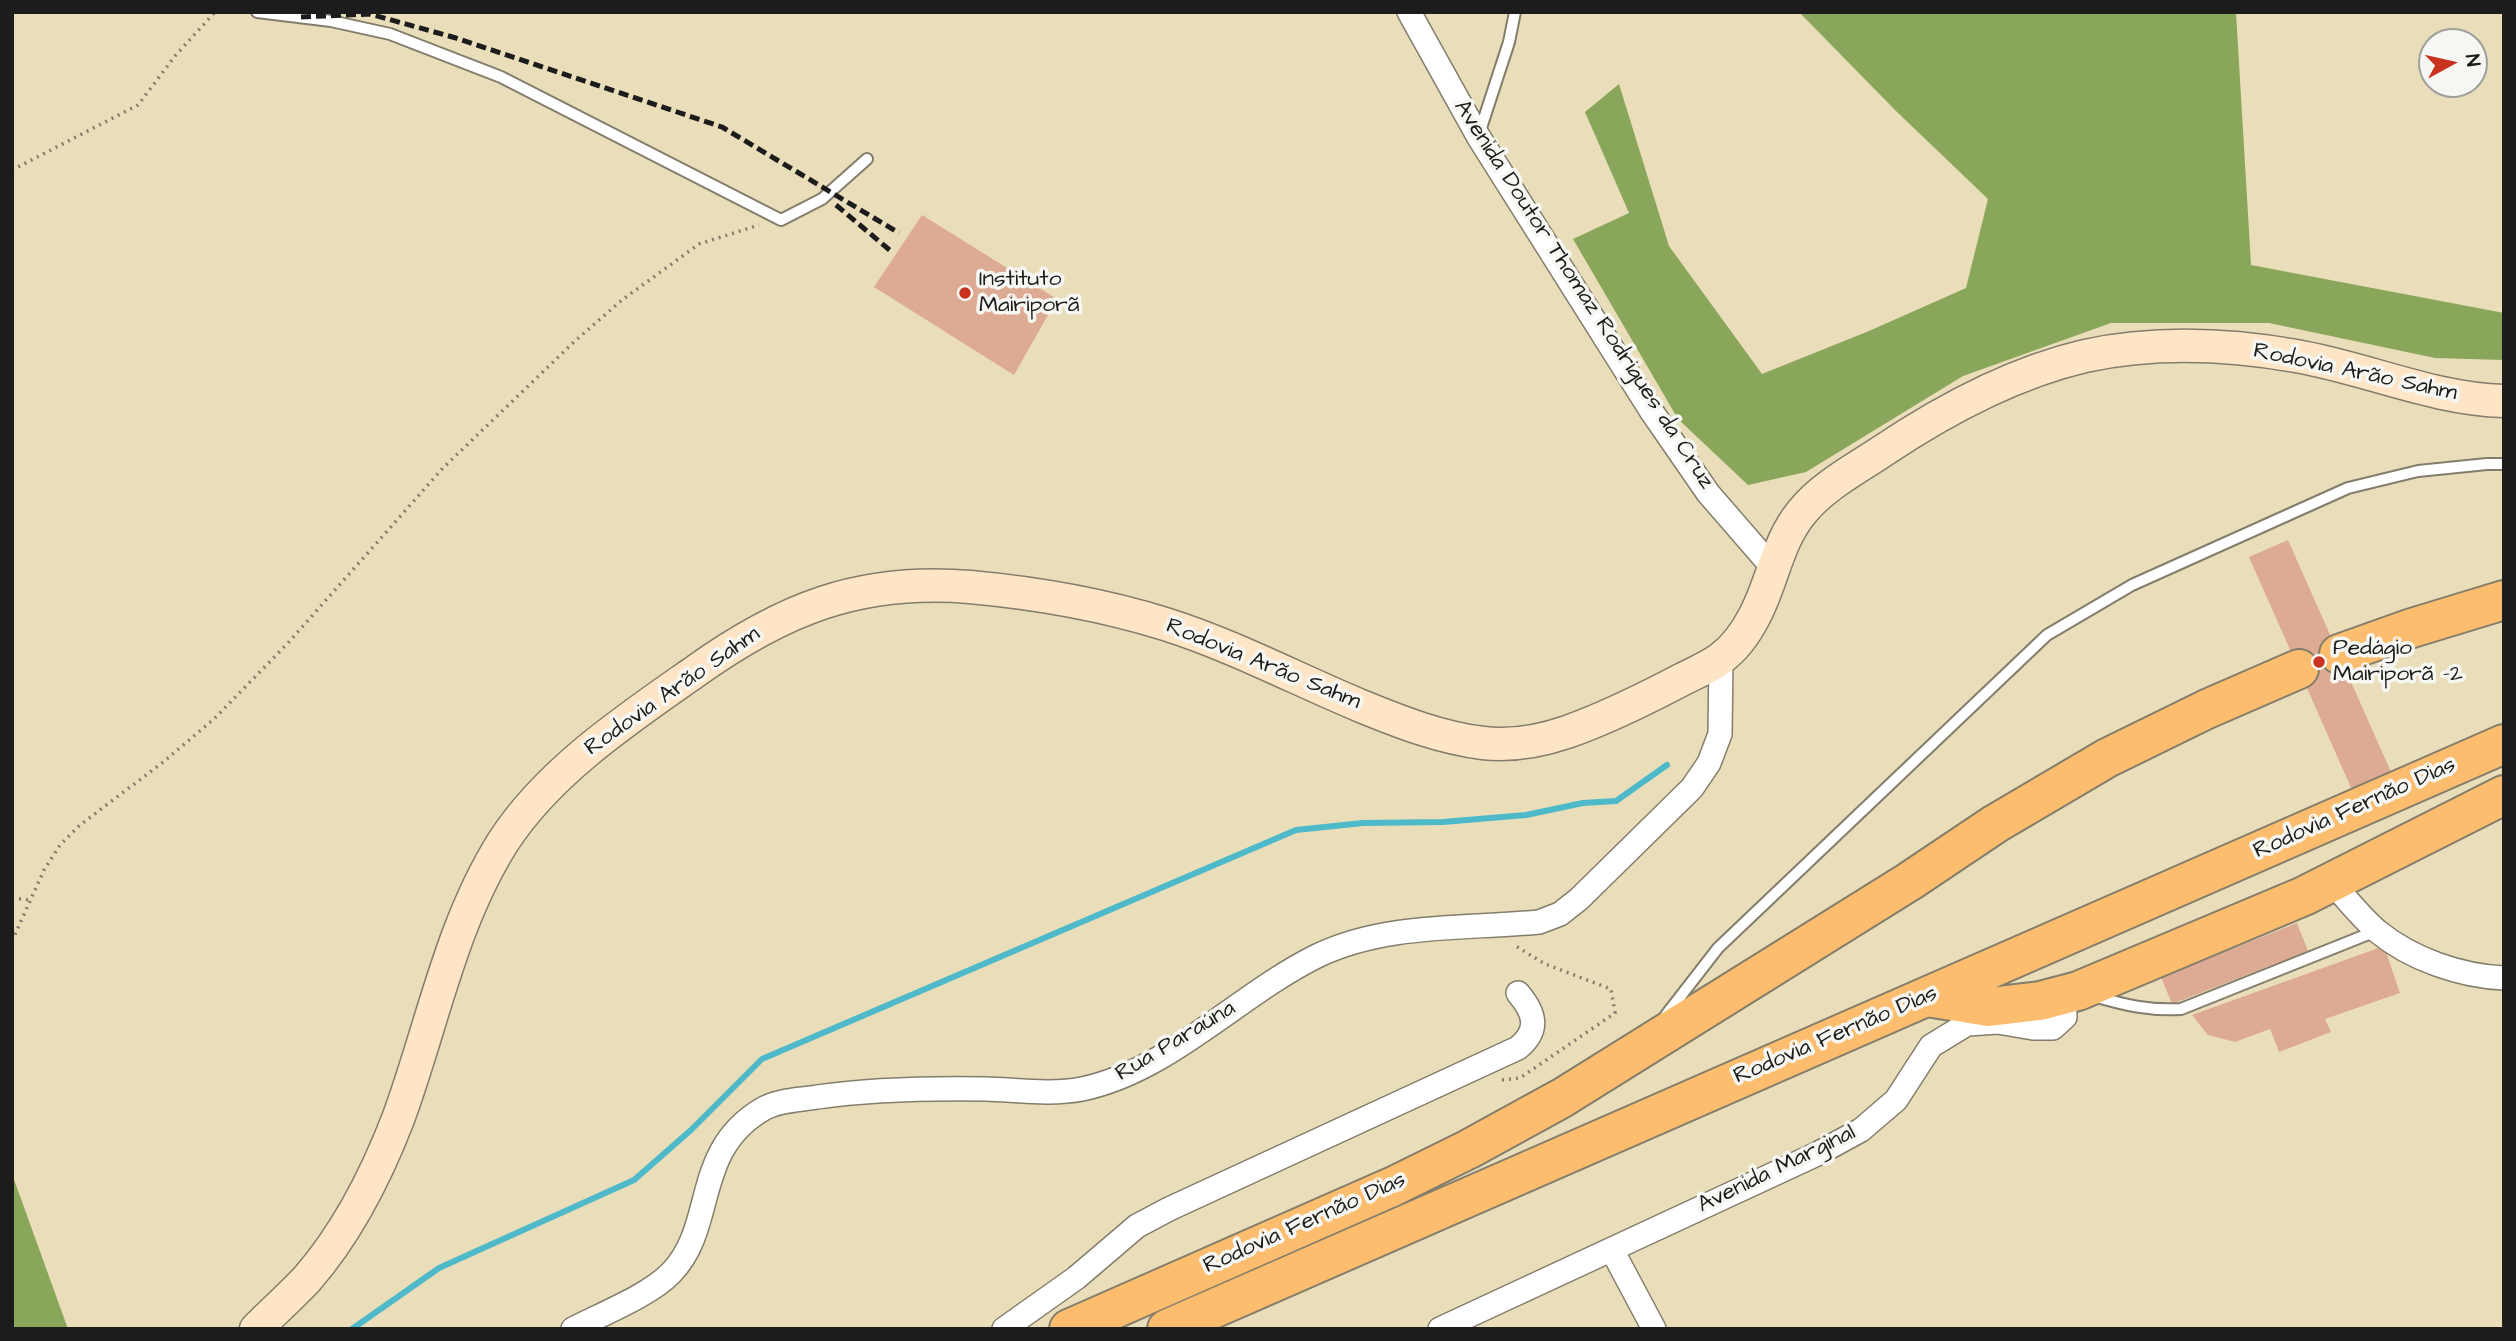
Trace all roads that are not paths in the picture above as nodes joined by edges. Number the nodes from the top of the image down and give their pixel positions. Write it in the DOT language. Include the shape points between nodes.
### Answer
graph roads {
  1 [pos="257,12"];
  2 [pos="1409,12"];
  3 [pos="1515,12"];
  4 [pos="1478,136"];
  5 [pos="867,159"];
  6 [pos="2504,401"];
  7 [pos="2504,464"];
  8 [pos="1773,568"];
  9 [pos="2504,600"];
  10 [pos="2339,654"];
  11 [pos="1721,658"];
  12 [pos="2299,669"];
  13 [pos="2504,744"];
  14 [pos="2504,795"];
  15 [pos="2332,882"];
  16 [pos="2377,931"];
  17 [pos="2504,978"];
  18 [pos="1518,993"];
  19 [pos="2071,993"];
  20 [pos="1927,998"];
  21 [pos="1639,1050"];
  22 [pos="1612,1250"];
  23 [pos="256,1329"];
  24 [pos="573,1329"];
  25 [pos="1004,1329"];
  26 [pos="1069,1329"];
  27 [pos="1167,1329"];
  28 [pos="1440,1329"];
  29 [pos="1654,1329"];
  1 -- 5 [label="lane" via="390,34 488,72 781,220 822,199"];
  2 -- 4 [label="street, Avenida Doutor Thomaz Rodrigues da Cruz"];
  3 -- 4 [label="lane"];
  4 -- 8 [label="street, Avenida Doutor Thomaz Rodrigues da Cruz" via="1652,412 1708,493"];
  6 -- 8 [label="street, Rodovia Arão Sahm" via="2455,396 2302,357 2233,347 2140,348 2085,356 2039,370 1934,417 1834,483 1807,504 1789,528"];
  7 -- 21 [label="lane" via="2418,471 2348,488 2132,585 2047,635 1718,948"];
  8 -- 11 [label="street, Rodovia Arão Sahm" via="1757,612"];
  9 -- 10 [label="highway"];
  11 -- 23 [label="street, Rodovia Arão Sahm" via="1612,714 1559,735 1486,744 1390,718 1165,624 1051,596 941,585 889,587 837,597 792,613 742,638 574,763 538,796 503,841 476,892 397,1120 371,1180 307,1279"];
  11 -- 24 [label="street, Rua Paraúna" via="1720,734 1709,763 1692,788 1560,914 1539,922 1395,933 1319,955 1160,1057 1108,1084 1077,1090 915,1087 857,1091 764,1108 722,1148 685,1254 671,1273"];
  12 -- 21 [label="highway, Rodovia Fernão Dias" via="2107,758"];
  13 -- 20 [label="highway, Rodovia Fernão Dias"];
  14 -- 15 [label="highway"];
  15 -- 16 [label="street"];
  15 -- 19 [label="highway"];
  16 -- 17 [label="street" via="2416,956 2451,969"];
  16 -- 19 [label="lane" via="2181,1009 2155,1010"];
  18 -- 25 [label="street" via="1533,1022 1527,1041 1518,1048 1137,1226 1076,1278"];
  19 -- 20 [label="highway" via="2040,1002 1989,1007"];
  19 -- 22 [label="street, Avenida Marginal" via="2065,1017 2053,1028 1967,1024 1931,1046 1896,1100 1861,1130"];
  20 -- 27 [label="highway, Rodovia Fernão Dias"];
  21 -- 26 [label="highway, Rodovia Fernão Dias" via="1562,1098 1394,1186"];
  22 -- 28 [label="street, Avenida Marginal"];
  22 -- 29 [label="street"];
}
